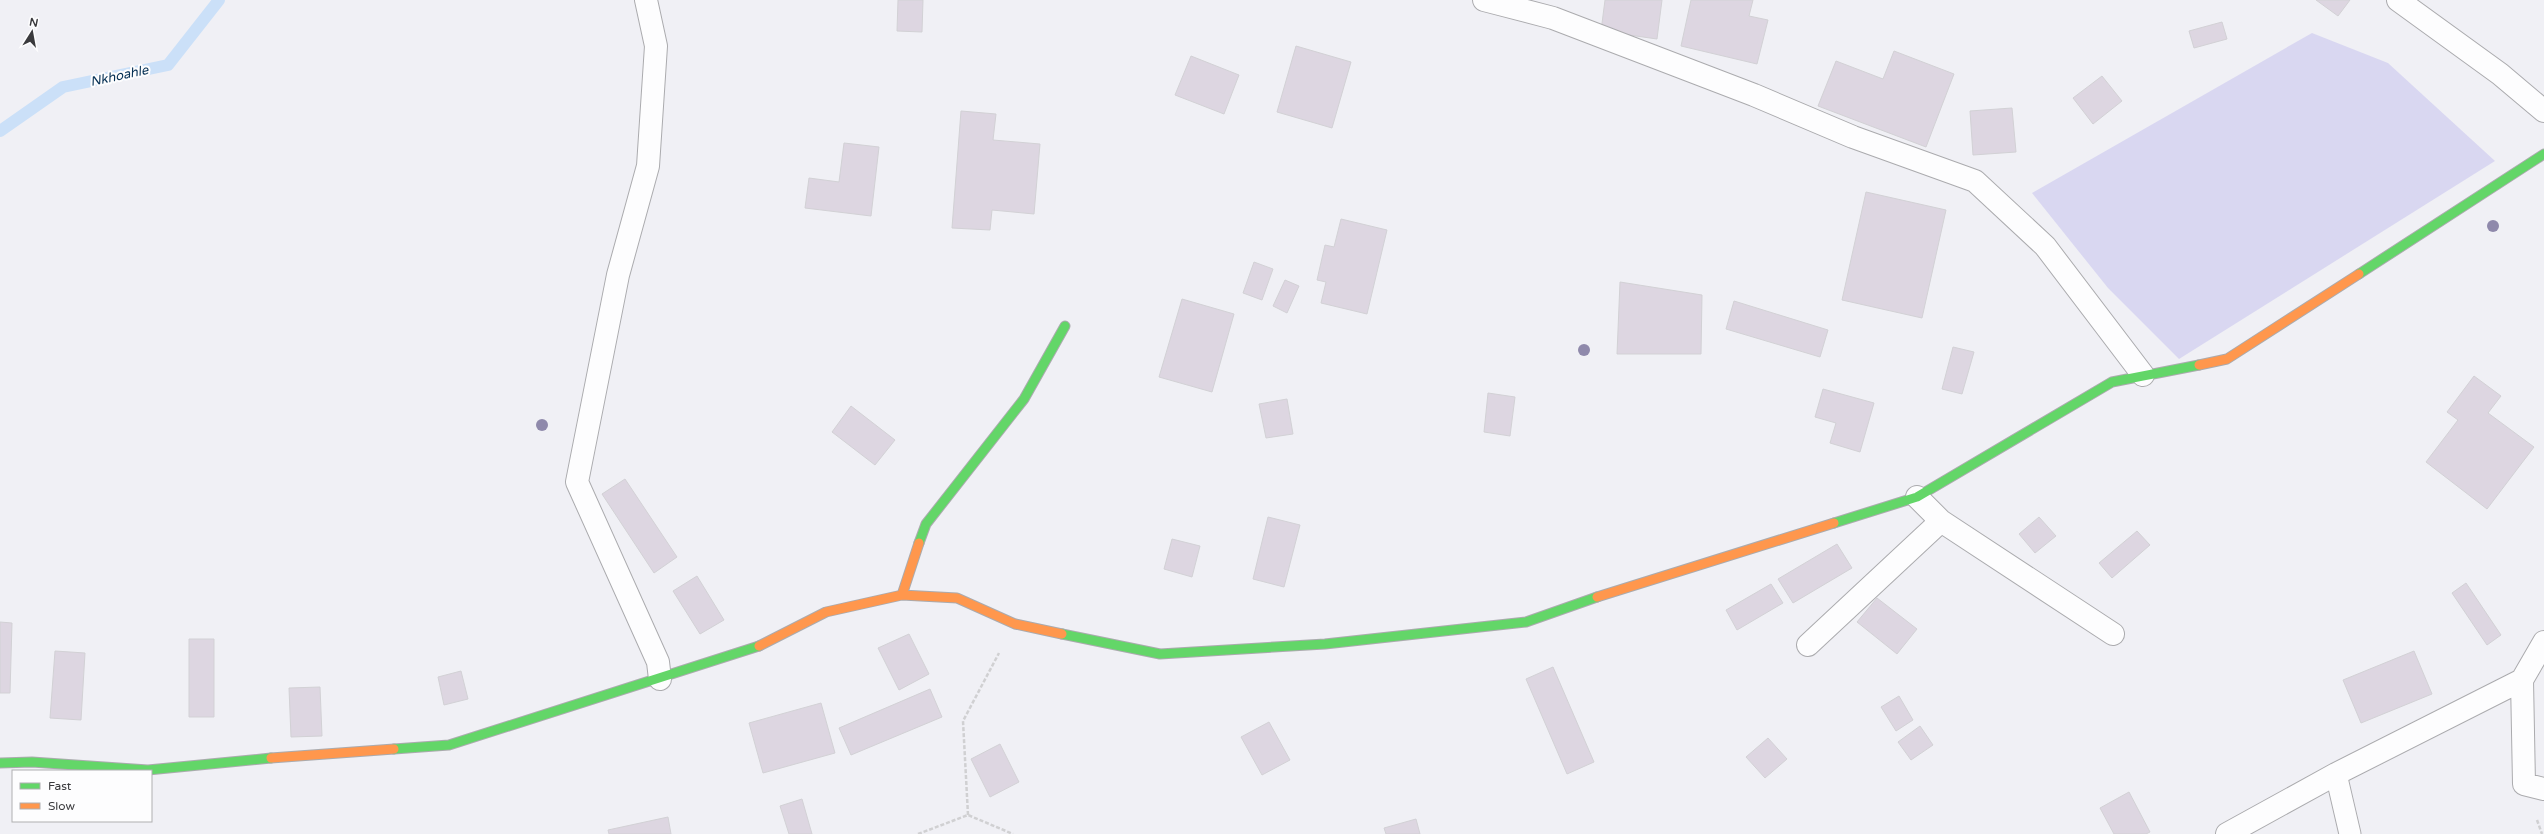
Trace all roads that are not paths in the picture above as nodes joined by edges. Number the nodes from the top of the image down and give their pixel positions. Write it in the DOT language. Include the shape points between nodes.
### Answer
graph roads {
  1 [pos="646,0"];
  2 [pos="1484,0"];
  3 [pos="2398,0"];
  4 [pos="2544,111"];
  5 [pos="2544,154"];
  6 [pos="1065,326"];
  7 [pos="2142,375"];
  8 [pos="1917,497"];
  9 [pos="1941,521"];
  10 [pos="902,594"];
  11 [pos="2113,634"];
  12 [pos="2544,642"];
  13 [pos="1808,645"];
  14 [pos="660,679"];
  15 [pos="2522,680"];
  16 [pos="0,762"];
  17 [pos="2336,774"];
  18 [pos="2544,789"];
  19 [pos="2227,834"];
  20 [pos="2350,834"];
  1 -- 14 [label="street" via="656,46 648,166 618,275 577,482 658,662"];
  2 -- 7 [label="street" via="1553,18 1754,95 1853,137 1975,181 2045,246"];
  3 -- 4 [label="street" via="2500,74"];
  5 -- 7 [label="street" via="2227,359"];
  6 -- 10 [label="street" via="1024,399 926,524"];
  7 -- 8 [label="street" via="2112,382"];
  8 -- 9 [label="street"];
  8 -- 10 [label="street" via="1653,578 1526,622 1325,644 1160,654 1014,624 957,598"];
  9 -- 11 [label="street"];
  9 -- 13 [label="street"];
  10 -- 14 [label="street" via="826,612 770,642"];
  12 -- 15 [label="street"];
  14 -- 16 [label="street" via="449,745 148,770"];
  15 -- 17 [label="street"];
  15 -- 18 [label="street" via="2524,784"];
  17 -- 19 [label="street"];
  17 -- 20 [label="lane"];
}
